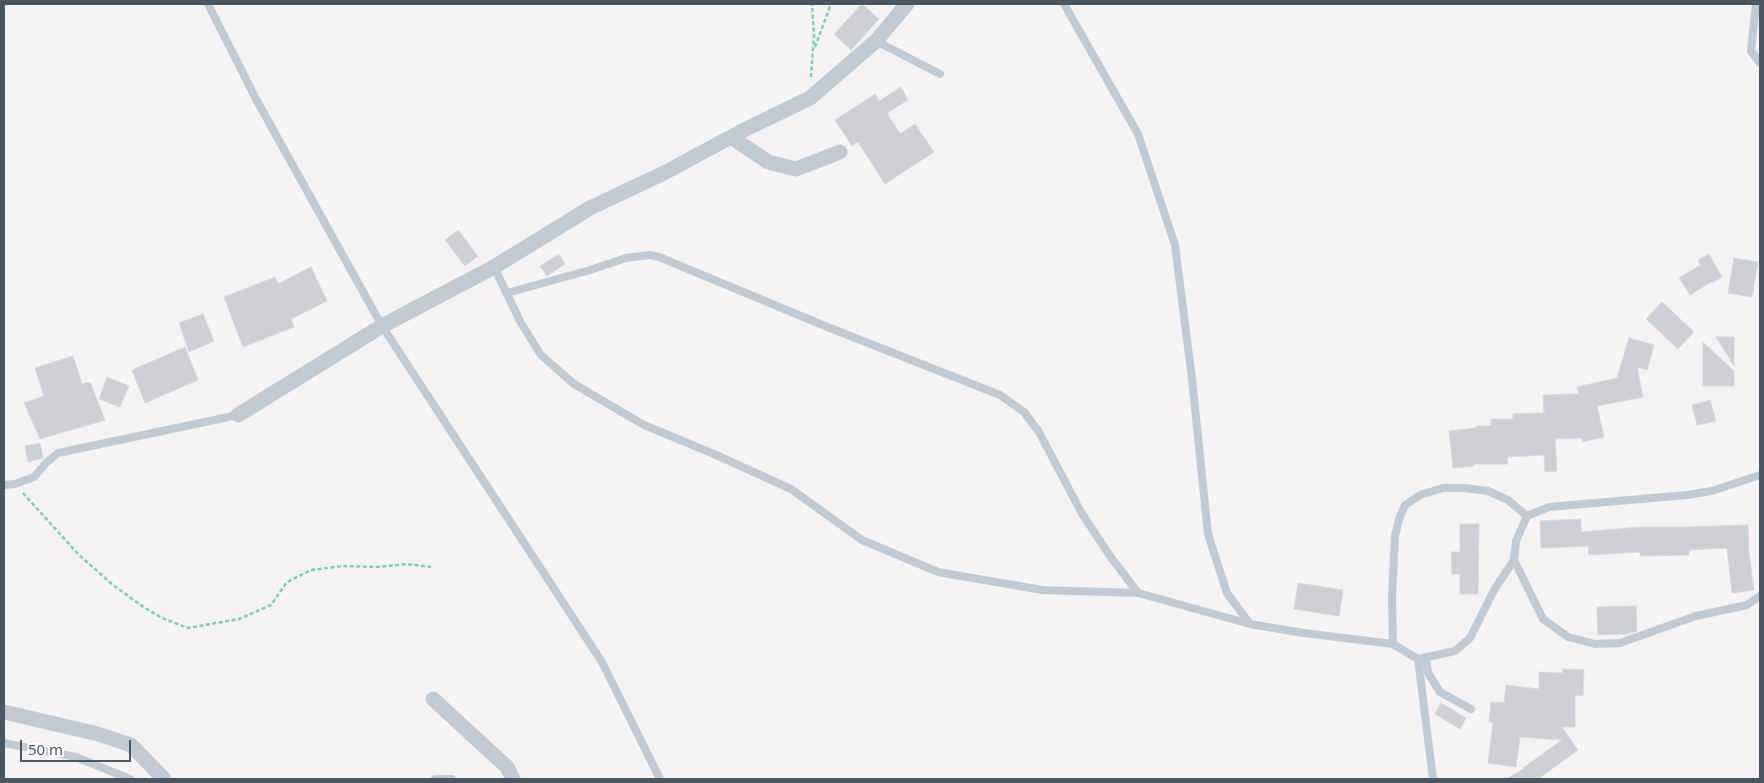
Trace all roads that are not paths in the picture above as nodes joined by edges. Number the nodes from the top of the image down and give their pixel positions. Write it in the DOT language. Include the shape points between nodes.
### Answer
graph roads {
  1 [pos="208,4"];
  2 [pos="907,4"];
  3 [pos="1064,4"];
  4 [pos="1756,4"];
  5 [pos="876,41"];
  6 [pos="1760,63"];
  7 [pos="940,74"];
  8 [pos="731,137"];
  9 [pos="840,152"];
  10 [pos="494,267"];
  11 [pos="507,293"];
  12 [pos="382,326"];
  13 [pos="238,415"];
  14 [pos="1760,475"];
  15 [pos="4,485"];
  16 [pos="1526,516"];
  17 [pos="1514,560"];
  18 [pos="1138,593"];
  19 [pos="1760,596"];
  20 [pos="1250,624"];
  21 [pos="1393,644"];
  22 [pos="1426,657"];
  23 [pos="1418,659"];
  24 [pos="434,699"];
  25 [pos="1471,709"];
  26 [pos="4,712"];
  27 [pos="4,743"];
  28 [pos="130,779"];
  29 [pos="164,779"];
  30 [pos="435,779"];
  31 [pos="452,779"];
  32 [pos="513,779"];
  33 [pos="660,779"];
  34 [pos="1433,779"];
  1 -- 12 [label="lane" via="256,99"];
  2 -- 5 [label="street"];
  3 -- 20 [label="lane" via="1138,134 1175,245 1208,534 1227,593"];
  4 -- 6 [label="lane" via="1751,51"];
  5 -- 7 [label="lane"];
  5 -- 8 [label="street" via="810,98"];
  8 -- 9 [label="street" via="768,162 796,168"];
  8 -- 10 [label="street" via="590,208"];
  10 -- 11 [label="lane"];
  10 -- 12 [label="street"];
  11 -- 18 [label="lane" via="520,323 541,355 574,384 644,425 790,489 862,540 938,572 1042,590"];
  11 -- 18 [label="lane" via="626,258 650,255 1000,395 1024,412 1040,432 1081,512"];
  12 -- 13 [label="street"];
  12 -- 33 [label="lane" via="602,662"];
  13 -- 15 [label="lane" via="58,453 34,477"];
  14 -- 16 [label="lane" via="1712,491 1549,507"];
  16 -- 17 [label="lane" via="1516,541"];
  16 -- 21 [label="lane" via="1508,500 1488,491 1465,488 1443,488 1420,495 1405,505 1395,536"];
  17 -- 19 [label="lane" via="1544,619 1568,637 1596,644 1620,643 1696,616 1747,605"];
  17 -- 22 [label="lane" via="1494,590 1470,638 1455,651"];
  18 -- 20 [label="lane"];
  20 -- 21 [label="lane"];
  21 -- 23 [label="lane"];
  22 -- 23 [label="lane"];
  22 -- 25 [label="lane" via="1428,673 1440,692"];
  23 -- 34 [label="lane"];
  24 -- 32 [label="street" via="507,767"];
  26 -- 29 [label="street" via="131,745"];
  27 -- 28 [label="lane" via="76,758"];
  30 -- 31 [label="lane"];
}
